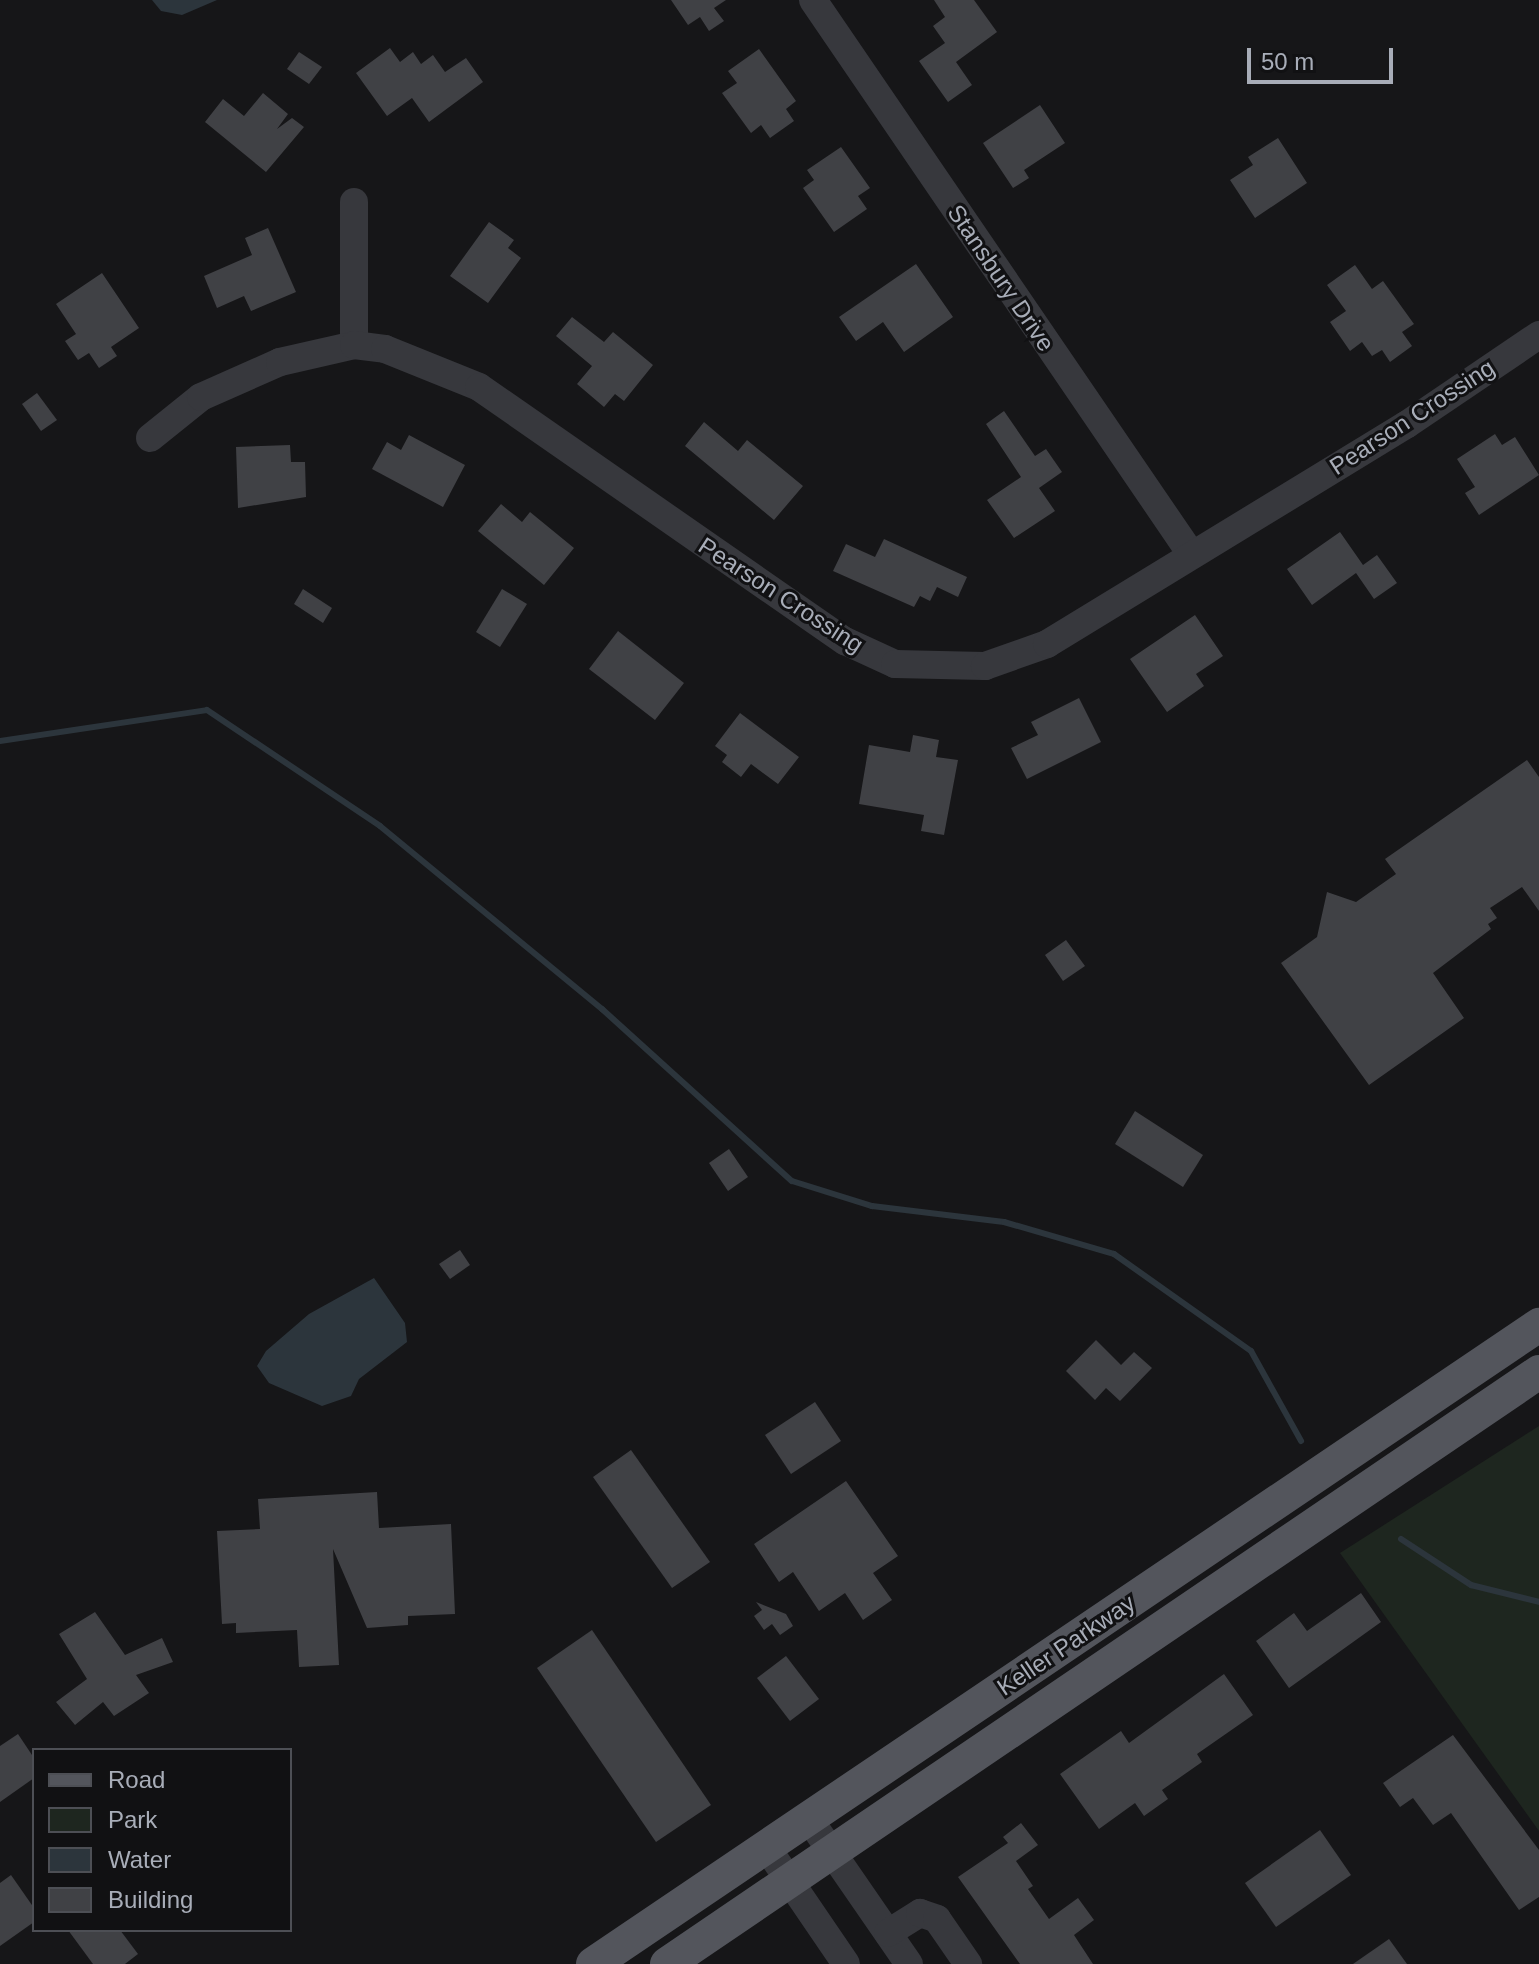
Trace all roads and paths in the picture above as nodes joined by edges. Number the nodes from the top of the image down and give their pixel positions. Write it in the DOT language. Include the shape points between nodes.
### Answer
graph roads {
  1 [pos="813,0"];
  2 [pos="354,202"];
  3 [pos="1539,335"];
  4 [pos="354,345"];
  5 [pos="150,438"];
  6 [pos="1191,554"];
  7 [pos="1516,1340"];
  8 [pos="1531,1376"];
  9 [pos="809,1819"];
  10 [pos="767,1848"];
  11 [pos="832,1853"];
  12 [pos="789,1882"];
  13 [pos="888,1933"];
  14 [pos="593,1964"];
  15 [pos="667,1964"];
  16 [pos="846,1964"];
  17 [pos="909,1964"];
  18 [pos="968,1964"];
  1 -- 6 [label="street, Stansbury Drive"];
  2 -- 4 [label="street"];
  3 -- 6 [label="street, Pearson Crossing"];
  4 -- 5 [label="street, Pearson Crossing" via="280,362 214,391"];
  4 -- 6 [label="street, Pearson Crossing" via="385,349 479,387 736,571 845,641 895,664 940,669 1013,657 1047,644"];
  7 -- 8 [label="main road"];
  7 -- 9 [label="main road, Keller Parkway"];
  8 -- 11 [label="main road, Keller Parkway"];
  9 -- 10 [label="main road, Keller Parkway"];
  9 -- 11 [label="street"];
  10 -- 12 [label="street"];
  10 -- 14 [label="main road, Keller Parkway"];
  11 -- 12 [label="main road, Keller Parkway"];
  11 -- 13 [label="street"];
  12 -- 15 [label="main road, Keller Parkway"];
  12 -- 16 [label="street"];
  13 -- 17 [label="street"];
  13 -- 18 [label="street" via="920,1913 937,1919"];
}
